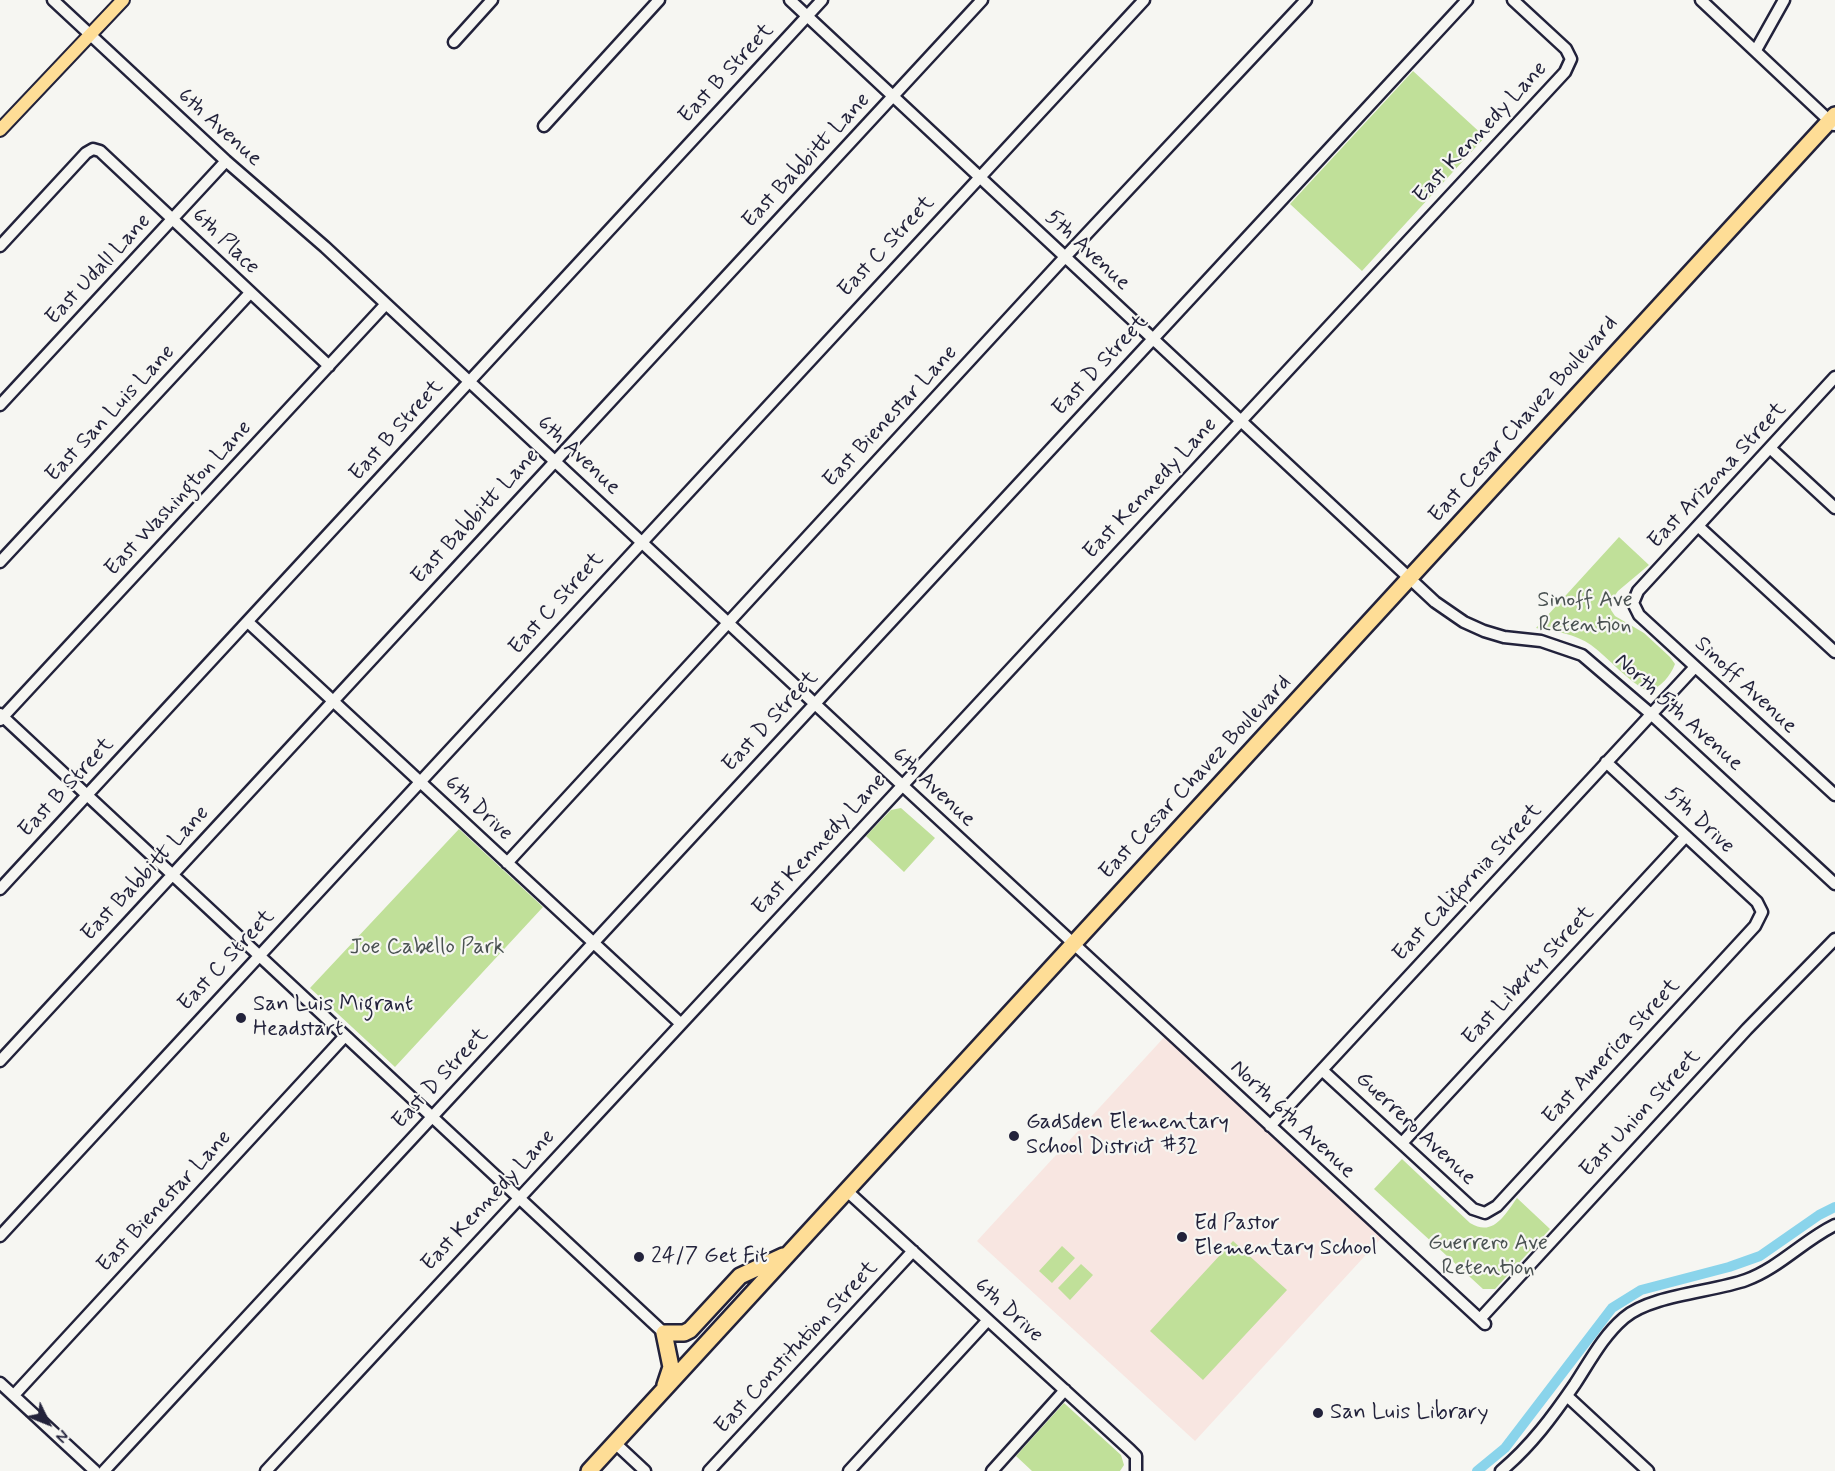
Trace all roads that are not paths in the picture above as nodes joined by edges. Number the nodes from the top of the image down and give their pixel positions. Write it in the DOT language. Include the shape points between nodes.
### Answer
graph roads {
  1 [pos="53,0"];
  2 [pos="123,0"];
  3 [pos="492,0"];
  4 [pos="659,0"];
  5 [pos="790,0"];
  6 [pos="822,0"];
  7 [pos="982,0"];
  8 [pos="1144,0"];
  9 [pos="1306,0"];
  10 [pos="1467,0"];
  11 [pos="1513,0"];
  12 [pos="1701,0"];
  13 [pos="1784,0"];
  14 [pos="807,16"];
  15 [pos="89,34"];
  16 [pos="454,42"];
  17 [pos="1756,50"];
  18 [pos="893,97"];
  19 [pos="1833,120"];
  20 [pos="544,126"];
  21 [pos="0,130"];
  22 [pos="226,161"];
  23 [pos="979,178"];
  24 [pos="173,219"];
  25 [pos="0,246"];
  26 [pos="1065,257"];
  27 [pos="250,293"];
  28 [pos="386,304"];
  29 [pos="1152,339"];
  30 [pos="329,366"];
  31 [pos="1835,377"];
  32 [pos="469,382"];
  33 [pos="0,405"];
  34 [pos="1241,421"];
  35 [pos="1770,448"];
  36 [pos="555,461"];
  37 [pos="1835,508"];
  38 [pos="1698,526"];
  39 [pos="640,541"];
  40 [pos="0,562"];
  41 [pos="1410,579"];
  42 [pos="1633,603"];
  43 [pos="249,623"];
  44 [pos="728,623"];
  45 [pos="1835,652"];
  46 [pos="1695,666"];
  47 [pos="332,701"];
  48 [pos="814,703"];
  49 [pos="1651,714"];
  50 [pos="1,717"];
  51 [pos="1606,762"];
  52 [pos="420,783"];
  53 [pos="902,785"];
  54 [pos="86,795"];
  55 [pos="1835,795"];
  56 [pos="1686,836"];
  57 [pos="507,863"];
  58 [pos="172,875"];
  59 [pos="1835,884"];
  60 [pos="0,889"];
  61 [pos="1762,912"];
  62 [pos="1835,939"];
  63 [pos="593,943"];
  64 [pos="1073,944"];
  65 [pos="259,955"];
  66 [pos="680,1023"];
  67 [pos="345,1036"];
  68 [pos="0,1061"];
  69 [pos="1322,1070"];
  70 [pos="432,1117"];
  71 [pos="1270,1126"];
  72 [pos="1402,1143"];
  73 [pos="847,1191"];
  74 [pos="519,1198"];
  75 [pos="1485,1214"];
  76 [pos="1835,1225"];
  77 [pos="0,1236"];
  78 [pos="913,1251"];
  79 [pos="791,1252"];
  80 [pos="988,1320"];
  81 [pos="1482,1321"];
  82 [pos="664,1333"];
  83 [pos="0,1383"];
  84 [pos="1065,1390"];
  85 [pos="663,1391"];
  86 [pos="14,1395"];
  87 [pos="1567,1396"];
  88 [pos="615,1443"];
  89 [pos="1137,1467"];
  90 [pos="95,1471"];
  91 [pos="104,1471"];
  92 [pos="266,1471"];
  93 [pos="589,1471"];
  94 [pos="645,1471"];
  95 [pos="709,1471"];
  96 [pos="849,1471"];
  97 [pos="992,1471"];
  98 [pos="1501,1471"];
  99 [pos="1648,1471"];
  1 -- 15 [label="street, 6th Avenue"];
  2 -- 15 [label="main road"];
  3 -- 16 [label="street"];
  4 -- 20 [label="street"];
  5 -- 14 [label="street, 5th Avenue"];
  6 -- 14 [label="street, East B Street"];
  7 -- 18 [label="street, East Babbitt Lane"];
  8 -- 23 [label="street, East C Street"];
  9 -- 26 [label="street, East Bienestar Lane"];
  10 -- 29 [label="street, East D Street"];
  11 -- 34 [label="street, East Kennedy Lane" via="1566,49 1571,59 1565,72"];
  12 -- 17 [label="street"];
  13 -- 17 [label="street"];
  14 -- 18 [label="street, 5th Avenue"];
  14 -- 32 [label="street, East B Street"];
  15 -- 21 [label="main road"];
  15 -- 22 [label="street, 6th Avenue"];
  17 -- 19 [label="street"];
  18 -- 23 [label="street, 5th Avenue"];
  18 -- 36 [label="street, East Babbitt Lane"];
  19 -- 41 [label="highway, East Cesar Chavez Boulevard"];
  22 -- 24 [label="street, East Udall Lane"];
  22 -- 28 [label="street, 6th Avenue"];
  23 -- 26 [label="street, 5th Avenue"];
  23 -- 39 [label="street, East C Street"];
  24 -- 25 [label="street, 6th Place" via="108,157 93,149"];
  24 -- 27 [label="street, 6th Place"];
  24 -- 33 [label="street, East Udall Lane"];
  26 -- 29 [label="street, 5th Avenue"];
  26 -- 44 [label="street, East Bienestar Lane"];
  27 -- 30 [label="street, 6th Place"];
  27 -- 40 [label="street, East San Luis Lane"];
  28 -- 30 [label="street, East Washington Lane"];
  28 -- 32 [label="street, 6th Avenue"];
  29 -- 34 [label="street, 5th Avenue"];
  29 -- 48 [label="street, East D Street"];
  30 -- 50 [label="street, East Washington Lane"];
  31 -- 35 [label="street, East Arizona Street"];
  32 -- 36 [label="street, 6th Avenue"];
  32 -- 43 [label="street, East B Street"];
  34 -- 41 [label="street, 5th Avenue"];
  34 -- 53 [label="street, East Kennedy Lane"];
  35 -- 37 [label="street"];
  35 -- 38 [label="street, East Arizona Street"];
  36 -- 39 [label="street, 6th Avenue"];
  36 -- 47 [label="street, East Babbitt Lane"];
  38 -- 42 [label="street, East Arizona Street" via="1638,591"];
  38 -- 45 [label="street"];
  39 -- 44 [label="street, 6th Avenue"];
  39 -- 52 [label="street, East C Street"];
  41 -- 49 [label="street, North 5th Avenue" via="1464,622 1504,637 1541,641 1582,655"];
  41 -- 64 [label="highway, East Cesar Chavez Boulevard"];
  42 -- 46 [label="street, Sinoff Avenue" via="1639,615"];
  43 -- 47 [label="street, 6th Drive"];
  43 -- 54 [label="street, East B Street"];
  44 -- 48 [label="street, 6th Avenue"];
  44 -- 57 [label="street, East Bienestar Lane"];
  46 -- 49 [label="street, East California Street"];
  46 -- 55 [label="street, Sinoff Avenue"];
  47 -- 52 [label="street, 6th Drive"];
  47 -- 58 [label="street, East Babbitt Lane"];
  48 -- 53 [label="street, 6th Avenue"];
  48 -- 63 [label="street, East D Street"];
  49 -- 51 [label="street, East California Street"];
  49 -- 59 [label="street, North 5th Avenue"];
  50 -- 54 [label="street"];
  51 -- 56 [label="street, 5th Drive"];
  51 -- 69 [label="street, East California Street"];
  52 -- 57 [label="street, 6th Drive"];
  52 -- 65 [label="street, East C Street"];
  53 -- 64 [label="street, 6th Avenue"];
  53 -- 66 [label="street, East Kennedy Lane"];
  54 -- 58 [label="street"];
  54 -- 60 [label="street, East B Street"];
  56 -- 61 [label="street, 5th Drive" via="1757,902"];
  56 -- 72 [label="street, East Liberty Street"];
  57 -- 63 [label="street, 6th Drive"];
  58 -- 65 [label="street"];
  58 -- 68 [label="street, East Babbitt Lane"];
  61 -- 75 [label="street, East America Street" via="1755,926 1497,1206"];
  62 -- 81 [label="street, East Union Street" via="1747,1029"];
  63 -- 66 [label="street, 6th Drive"];
  63 -- 70 [label="street, East D Street"];
  64 -- 71 [label="street, North 6th Avenue"];
  64 -- 73 [label="highway, East Cesar Chavez Boulevard"];
  65 -- 67 [label="street"];
  65 -- 77 [label="street, East C Street"];
  66 -- 74 [label="street, East Kennedy Lane"];
  67 -- 70 [label="street"];
  67 -- 86 [label="street, East Bienestar Lane"];
  69 -- 71 [label="street, East California Street"];
  69 -- 72 [label="street, Guerrero Avenue"];
  70 -- 74 [label="street"];
  70 -- 91 [label="street, East D Street"];
  71 -- 81 [label="street, North 6th Avenue"];
  72 -- 75 [label="street, Guerrero Avenue" via="1473,1209"];
  73 -- 78 [label="street, 6th Drive"];
  73 -- 79 [label="highway, East Cesar Chavez Boulevard"];
  74 -- 82 [label="street"];
  74 -- 92 [label="street, East Kennedy Lane"];
  76 -- 87 [label="street" via="1747,1280 1666,1299 1626,1316 1604,1340"];
  78 -- 80 [label="street, 6th Drive"];
  78 -- 95 [label="street, East Constitution Street"];
  79 -- 82 [label="highway" via="740,1276 690,1330"];
  79 -- 85 [label="highway, East Cesar Chavez Boulevard"];
  80 -- 84 [label="street, 6th Drive"];
  80 -- 96 [label="street"];
  82 -- 85 [label="highway" via="671,1367"];
  83 -- 86 [label="street"];
  84 -- 89 [label="street, 6th Drive" via="1130,1450"];
  84 -- 97 [label="street"];
  85 -- 88 [label="highway, East Cesar Chavez Boulevard"];
  86 -- 90 [label="street"];
  87 -- 98 [label="street" via="1517,1458"];
  87 -- 99 [label="street"];
  88 -- 93 [label="highway, East Cesar Chavez Boulevard"];
  88 -- 94 [label="street"];
}
